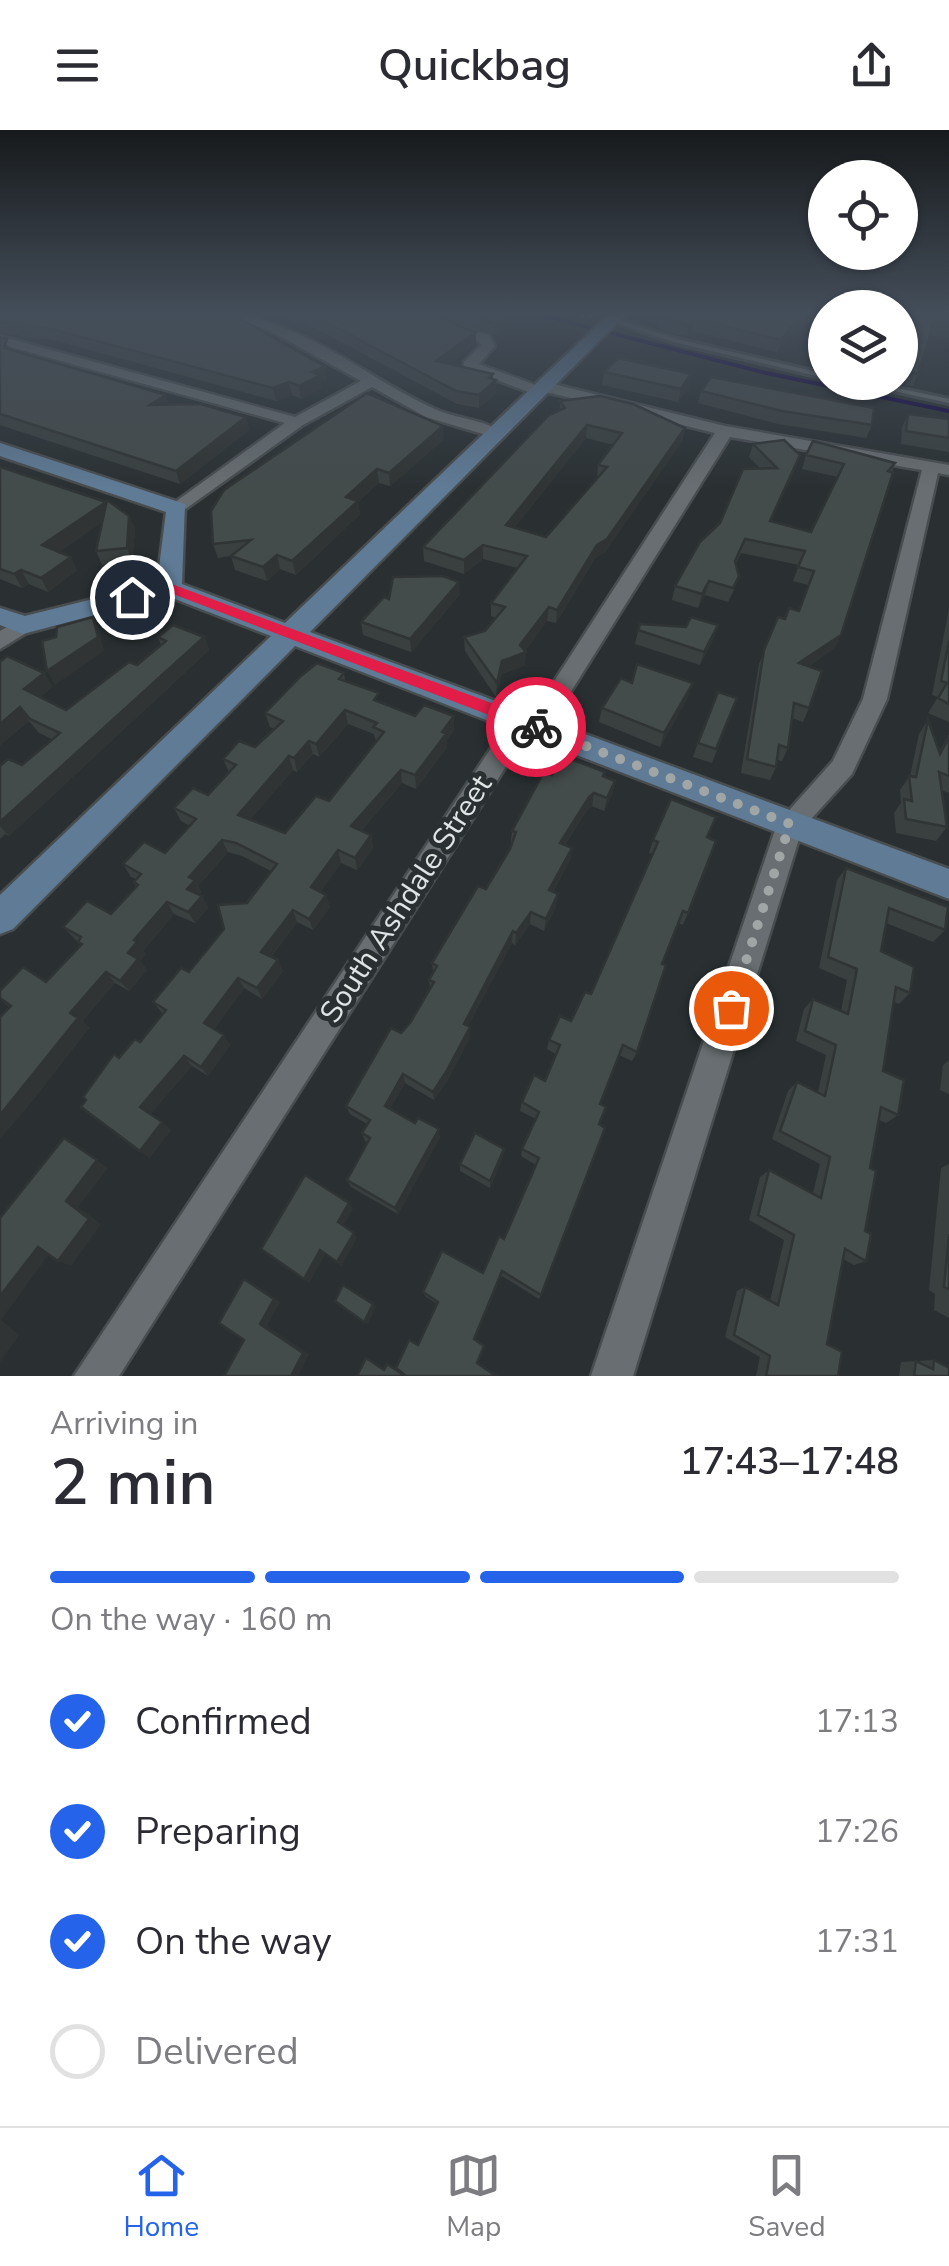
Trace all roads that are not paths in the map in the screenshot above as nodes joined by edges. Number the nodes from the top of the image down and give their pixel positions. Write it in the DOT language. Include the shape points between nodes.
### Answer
graph roads {
  1 [pos="116,372"];
  2 [pos="356,372"];
  3 [pos="491,372"];
  4 [pos="558,372"];
  5 [pos="372,381"];
  6 [pos="542,389"];
  7 [pos="918,395"];
  8 [pos="949,402"];
  9 [pos="296,422"];
  10 [pos="726,430"];
  11 [pos="493,432"];
  12 [pos="0,449"];
  13 [pos="940,469"];
  14 [pos="177,509"];
  15 [pos="169,588"];
  16 [pos="8,628"];
  17 [pos="292,631"];
  18 [pos="522,721"];
  19 [pos="790,824"];
  20 [pos="949,884"];
  21 [pos="0,918"];
  22 [pos="95,1376"];
  23 [pos="612,1376"];
  1 -- 9 [label="street"];
  2 -- 5 [label="street"];
  3 -- 6 [label="street"];
  4 -- 6 [label="street"];
  5 -- 9 [label="street"];
  5 -- 11 [label="street" via="432,414"];
  6 -- 10 [label="street"];
  6 -- 11 [label="street"];
  7 -- 8 [label="lane"];
  9 -- 14 [label="street"];
  10 -- 13 [label="street"];
  10 -- 18 [label="street, South Ashdale Street" via="559,692"];
  11 -- 17 [label="street"];
  12 -- 14 [label="street"];
  13 -- 19 [label="street" via="875,699 844,767"];
  14 -- 15 [label="street"];
  15 -- 16 [label="street"];
  15 -- 17 [label="street"];
  17 -- 18 [label="street"];
  17 -- 21 [label="street"];
  18 -- 19 [label="street"];
  18 -- 22 [label="street, South Ashdale Street"];
  19 -- 20 [label="street"];
  19 -- 23 [label="street"];
}
